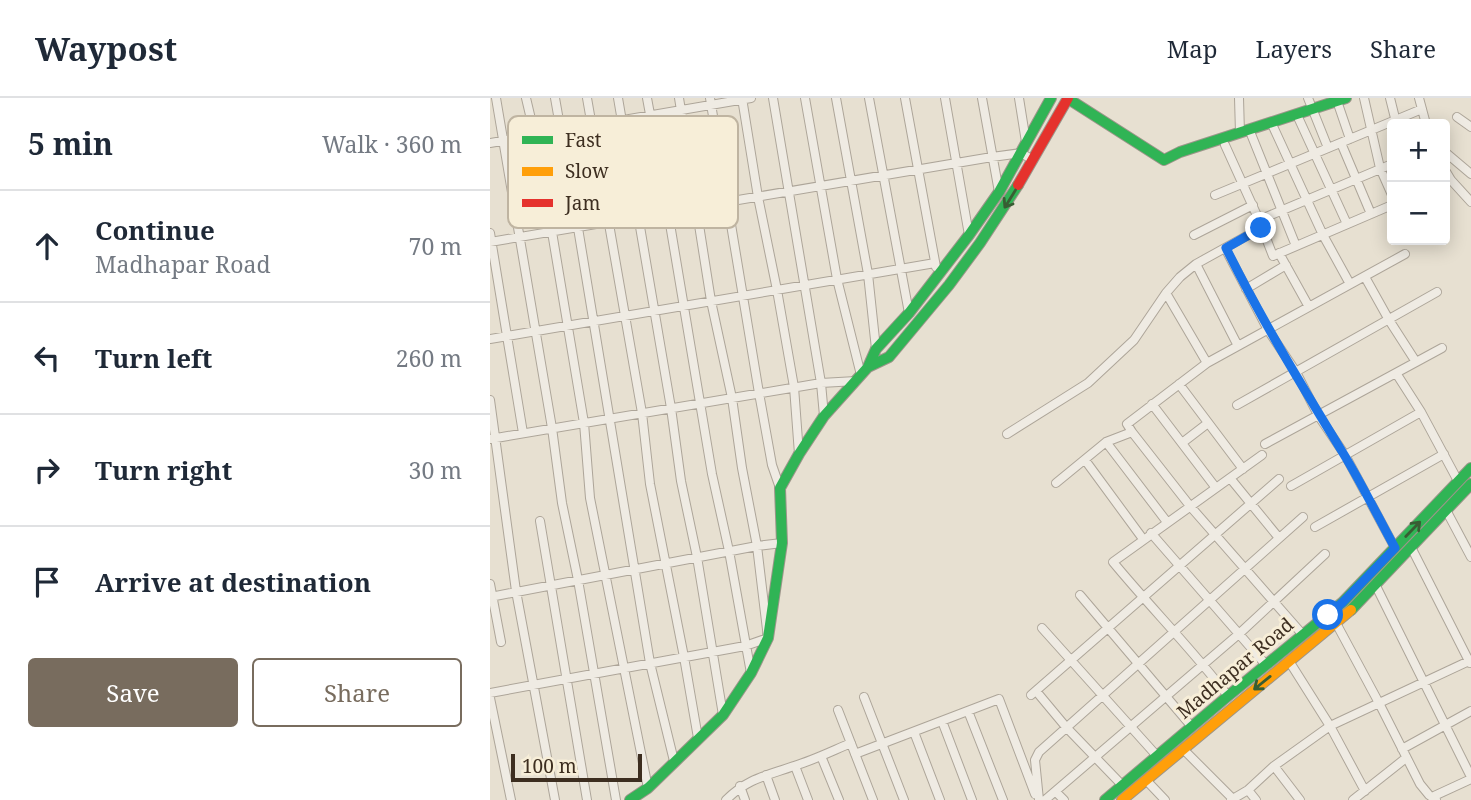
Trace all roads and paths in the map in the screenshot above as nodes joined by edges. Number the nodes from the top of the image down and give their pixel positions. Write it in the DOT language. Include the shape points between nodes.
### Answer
graph roads {
  1 [pos="496,98"];
  2 [pos="526,98"];
  3 [pos="555,98"];
  4 [pos="587,98"];
  5 [pos="618,98"];
  6 [pos="647,98"];
  7 [pos="678,98"];
  8 [pos="773,98"];
  9 [pos="805,98"];
  10 [pos="836,98"];
  11 [pos="869,98"];
  12 [pos="905,98"];
  13 [pos="945,98"];
  14 [pos="982,98"];
  15 [pos="1019,98"];
  16 [pos="1051,98"];
  17 [pos="1068,98"];
  18 [pos="1239,98"];
  19 [pos="1308,98"];
  20 [pos="1364,98"];
  21 [pos="1390,98"];
  22 [pos="1419,98"];
  23 [pos="745,99"];
  24 [pos="1339,99"];
  25 [pos="710,102"];
  26 [pos="1422,109"];
  27 [pos="681,110"];
  28 [pos="1312,110"];
  29 [pos="1297,115"];
  30 [pos="530,116"];
  31 [pos="558,116"];
  32 [pos="590,116"];
  33 [pos="621,116"];
  34 [pos="649,116"];
  35 [pos="682,116"];
  36 [pos="1457,117"];
  37 [pos="1395,119"];
  38 [pos="1402,119"];
  39 [pos="1425,119"];
  40 [pos="1271,122"];
  41 [pos="1387,125"];
  42 [pos="1471,127"];
  43 [pos="1371,130"];
  44 [pos="1241,132"];
  45 [pos="1350,139"];
  46 [pos="508,140"];
  47 [pos="503,141"];
  48 [pos="1026,142"];
  49 [pos="490,143"];
  50 [pos="1341,143"];
  51 [pos="1225,145"];
  52 [pos="1328,148"];
  53 [pos="1021,153"];
  54 [pos="1314,154"];
  55 [pos="1450,156"];
  56 [pos="992,157"];
  57 [pos="1032,160"];
  58 [pos="957,163"];
  59 [pos="1290,163"];
  60 [pos="1387,166"];
  61 [pos="1380,168"];
  62 [pos="508,169"];
  63 [pos="919,170"];
  64 [pos="1267,173"];
  65 [pos="1471,174"];
  66 [pos="884,176"];
  67 [pos="1356,180"];
  68 [pos="852,181"];
  69 [pos="1449,182"];
  70 [pos="1242,184"];
  71 [pos="1387,184"];
  72 [pos="821,186"];
  73 [pos="1331,190"];
  74 [pos="790,192"];
  75 [pos="999,192"];
  76 [pos="1215,195"];
  77 [pos="758,197"];
  78 [pos="738,200"];
  79 [pos="1307,200"];
  80 [pos="1471,202"];
  81 [pos="1253,205"];
  82 [pos="1387,207"];
  83 [pos="1283,210"];
  84 [pos="1371,214"];
  85 [pos="1260,224"];
  86 [pos="1347,224"];
  87 [pos="518,228"];
  88 [pos="551,228"];
  89 [pos="578,228"];
  90 [pos="611,228"];
  91 [pos="640,228"];
  92 [pos="671,228"];
  93 [pos="699,228"];
  94 [pos="731,228"];
  95 [pos="552,232"];
  96 [pos="969,235"];
  97 [pos="1194,235"];
  98 [pos="1323,235"];
  99 [pos="520,237"];
  100 [pos="491,239"];
  101 [pos="1296,246"];
  102 [pos="1226,248"];
  103 [pos="1279,253"];
  104 [pos="1405,254"];
  105 [pos="935,263"];
  106 [pos="1196,264"];
  107 [pos="1286,265"];
  108 [pos="901,269"];
  109 [pos="868,274"];
  110 [pos="938,276"];
  111 [pos="1365,277"];
  112 [pos="837,279"];
  113 [pos="805,285"];
  114 [pos="1350,285"];
  115 [pos="1246,289"];
  116 [pos="777,290"];
  117 [pos="1166,292"];
  118 [pos="1437,292"];
  119 [pos="743,295"];
  120 [pos="711,301"];
  121 [pos="683,306"];
  122 [pos="1309,307"];
  123 [pos="655,310"];
  124 [pos="909,313"];
  125 [pos="626,316"];
  126 [pos="1389,320"];
  127 [pos="594,321"];
  128 [pos="568,325"];
  129 [pos="1268,330"];
  130 [pos="536,331"];
  131 [pos="507,336"];
  132 [pos="490,339"];
  133 [pos="1238,346"];
  134 [pos="1442,348"];
  135 [pos="876,349"];
  136 [pos="1416,362"];
  137 [pos="1207,363"];
  138 [pos="1296,372"];
  139 [pos="1396,373"];
  140 [pos="862,374"];
  141 [pos="821,383"];
  142 [pos="1179,384"];
  143 [pos="794,387"];
  144 [pos="759,393"];
  145 [pos="732,398"];
  146 [pos="490,400"];
  147 [pos="699,403"];
  148 [pos="1152,404"];
  149 [pos="1237,405"];
  150 [pos="671,408"];
  151 [pos="1421,412"];
  152 [pos="642,413"];
  153 [pos="1318,415"];
  154 [pos="824,416"];
  155 [pos="610,418"];
  156 [pos="584,423"];
  157 [pos="1208,423"];
  158 [pos="552,428"];
  159 [pos="1132,432"];
  160 [pos="523,433"];
  161 [pos="1007,434"];
  162 [pos="493,438"];
  163 [pos="1106,442"];
  164 [pos="1182,443"];
  165 [pos="1265,443"];
  166 [pos="799,454"];
  167 [pos="1444,454"];
  168 [pos="1262,455"];
  169 [pos="1345,455"];
  170 [pos="1085,460"];
  171 [pos="1471,468"];
  172 [pos="1243,469"];
  173 [pos="1230,478"];
  174 [pos="1279,479"];
  175 [pos="1458,481"];
  176 [pos="1056,483"];
  177 [pos="1471,484"];
  178 [pos="1291,485"];
  179 [pos="780,488"];
  180 [pos="1216,488"];
  181 [pos="1367,498"];
  182 [pos="1250,504"];
  183 [pos="1190,506"];
  184 [pos="1446,510"];
  185 [pos="1303,517"];
  186 [pos="540,521"];
  187 [pos="1167,522"];
  188 [pos="1315,527"];
  189 [pos="1151,533"];
  190 [pos="1216,534"];
  191 [pos="1279,538"];
  192 [pos="1143,539"];
  193 [pos="782,543"];
  194 [pos="757,546"];
  195 [pos="1411,547"];
  196 [pos="1395,548"];
  197 [pos="729,551"];
  198 [pos="1325,554"];
  199 [pos="696,557"];
  200 [pos="1471,557"];
  201 [pos="664,563"];
  202 [pos="1180,565"];
  203 [pos="1245,568"];
  204 [pos="635,569"];
  205 [pos="605,574"];
  206 [pos="578,580"];
  207 [pos="490,584"];
  208 [pos="1375,584"];
  209 [pos="551,585"];
  210 [pos="516,592"];
  211 [pos="1080,596"];
  212 [pos="491,597"];
  213 [pos="1142,598"];
  214 [pos="1209,599"];
  215 [pos="1274,601"];
  216 [pos="1336,623"];
  217 [pos="1042,628"];
  218 [pos="1108,628"];
  219 [pos="1174,631"];
  220 [pos="1240,632"];
  221 [pos="1303,635"];
  222 [pos="768,638"];
  223 [pos="501,642"];
  224 [pos="746,646"];
  225 [pos="712,652"];
  226 [pos="684,657"];
  227 [pos="1072,659"];
  228 [pos="1289,661"];
  229 [pos="1470,662"];
  230 [pos="650,663"];
  231 [pos="1138,663"];
  232 [pos="1203,663"];
  233 [pos="1266,665"];
  234 [pos="624,667"];
  235 [pos="593,673"];
  236 [pos="751,673"];
  237 [pos="566,678"];
  238 [pos="1424,682"];
  239 [pos="532,685"];
  240 [pos="490,695"];
  241 [pos="1103,695"];
  242 [pos="1166,695"];
  243 [pos="1228,696"];
  244 [pos="864,697"];
  245 [pos="1379,703"];
  246 [pos="838,710"];
  247 [pos="968,711"];
  248 [pos="1471,711"];
  249 [pos="723,715"];
  250 [pos="942,721"];
  251 [pos="1446,725"];
  252 [pos="1330,726"];
  253 [pos="1066,727"];
  254 [pos="1130,727"];
  255 [pos="1192,727"];
  256 [pos="914,732"];
  257 [pos="698,738"];
  258 [pos="851,743"];
  259 [pos="883,744"];
  260 [pos="1183,749"];
  261 [pos="1404,753"];
  262 [pos="855,754"];
  263 [pos="821,756"];
  264 [pos="1157,756"];
  265 [pos="1094,758"];
  266 [pos="674,761"];
  267 [pos="794,766"];
  268 [pos="1274,766"];
  269 [pos="766,775"];
  270 [pos="1471,778"];
  271 [pos="1146,780"];
  272 [pos="1122,785"];
  273 [pos="740,786"];
  274 [pos="1248,790"];
  275 [pos="1365,791"];
  276 [pos="1056,792"];
  277 [pos="646,793"];
  278 [pos="1431,798"];
  279 [pos="511,800"];
  280 [pos="555,800"];
  281 [pos="587,800"];
  282 [pos="616,800"];
  283 [pos="630,800"];
  284 [pos="726,800"];
  285 [pos="745,800"];
  286 [pos="775,800"];
  287 [pos="808,800"];
  288 [pos="839,800"];
  289 [pos="873,800"];
  290 [pos="904,800"];
  291 [pos="940,800"];
  292 [pos="972,800"];
  293 [pos="1003,800"];
  294 [pos="1038,800"];
  295 [pos="1045,800"];
  296 [pos="1064,800"];
  297 [pos="1105,800"];
  298 [pos="1122,800"];
  299 [pos="1165,800"];
  300 [pos="1232,800"];
  301 [pos="1256,800"];
  302 [pos="1300,800"];
  303 [pos="1353,800"];
  1 -- 47 [label="street"];
  2 -- 30 [label="street"];
  3 -- 31 [label="street"];
  4 -- 32 [label="street"];
  5 -- 33 [label="street"];
  6 -- 34 [label="street"];
  7 -- 27 [label="street"];
  8 -- 74 [label="street"];
  9 -- 72 [label="street"];
  10 -- 68 [label="street"];
  11 -- 66 [label="street"];
  12 -- 63 [label="street"];
  13 -- 58 [label="street"];
  14 -- 56 [label="street"];
  15 -- 48 [label="street"];
  16 -- 48 [label="street"];
  17 -- 44 [label="street" via="1164,160"];
  17 -- 57 [label="street"];
  18 -- 44 [label="street"];
  19 -- 28 [label="street"];
  20 -- 43 [label="street"];
  21 -- 37 [label="street"];
  22 -- 26 [label="street"];
  23 -- 25 [label="street"];
  23 -- 77 [label="street"];
  24 -- 28 [label="street"];
  24 -- 45 [label="street"];
  25 -- 27 [label="street"];
  26 -- 38 [label="street"];
  26 -- 39 [label="street"];
  27 -- 34 [label="street"];
  27 -- 35 [label="street"];
  28 -- 29 [label="street"];
  28 -- 52 [label="street"];
  29 -- 40 [label="street"];
  29 -- 54 [label="street"];
  36 -- 42 [label="street"];
  40 -- 44 [label="street"];
  40 -- 59 [label="street"];
  41 -- 43 [label="street"];
  43 -- 45 [label="street"];
  43 -- 61 [label="street"];
  44 -- 64 [label="street"];
  45 -- 50 [label="street"];
  46 -- 47 [label="street"];
  47 -- 49 [label="street"];
  47 -- 62 [label="street"];
  48 -- 53 [label="street"];
  50 -- 52 [label="street"];
  50 -- 67 [label="street"];
  51 -- 70 [label="street"];
  52 -- 54 [label="street"];
  53 -- 56 [label="street"];
  53 -- 57 [label="street"];
  53 -- 75 [label="street"];
  54 -- 59 [label="street"];
  54 -- 73 [label="street"];
  55 -- 65 [label="street"];
  56 -- 58 [label="street"];
  56 -- 75 [label="street"];
  57 -- 140 [label="street, one-way" via="948,285 888,357"];
  58 -- 63 [label="street"];
  58 -- 96 [label="street"];
  59 -- 64 [label="street"];
  59 -- 79 [label="street"];
  60 -- 61 [label="street"];
  61 -- 67 [label="street"];
  61 -- 71 [label="street"];
  63 -- 66 [label="street"];
  63 -- 105 [label="street"];
  64 -- 70 [label="street"];
  64 -- 83 [label="street"];
  66 -- 68 [label="street"];
  66 -- 108 [label="street"];
  67 -- 73 [label="street"];
  67 -- 84 [label="street"];
  68 -- 72 [label="street"];
  68 -- 109 [label="street"];
  69 -- 80 [label="street"];
  70 -- 76 [label="street"];
  70 -- 81 [label="street"];
  72 -- 74 [label="street"];
  72 -- 112 [label="street"];
  73 -- 79 [label="street"];
  73 -- 86 [label="street"];
  74 -- 77 [label="street"];
  74 -- 113 [label="street"];
  75 -- 96 [label="street"];
  77 -- 78 [label="street"];
  77 -- 116 [label="street"];
  79 -- 83 [label="street"];
  79 -- 98 [label="street"];
  81 -- 85 [label="street"];
  81 -- 97 [label="street"];
  82 -- 84 [label="street"];
  83 -- 85 [label="street"];
  83 -- 101 [label="street"];
  84 -- 86 [label="street"];
  85 -- 102 [label="street"];
  85 -- 103 [label="street" via="1273,256"];
  86 -- 98 [label="street"];
  87 -- 99 [label="street"];
  88 -- 95 [label="street"];
  89 -- 95 [label="street"];
  89 -- 127 [label="street"];
  90 -- 125 [label="street"];
  91 -- 123 [label="street"];
  92 -- 121 [label="street"];
  93 -- 120 [label="street"];
  94 -- 119 [label="street"];
  95 -- 99 [label="street"];
  95 -- 128 [label="street"];
  96 -- 110 [label="street"];
  98 -- 101 [label="street"];
  98 -- 114 [label="street"];
  99 -- 100 [label="street"];
  99 -- 130 [label="street"];
  100 -- 131 [label="street"];
  101 -- 103 [label="street"];
  102 -- 106 [label="street"];
  102 -- 115 [label="street"];
  103 -- 107 [label="street"];
  104 -- 111 [label="street"];
  105 -- 108 [label="street"];
  105 -- 110 [label="street"];
  106 -- 117 [label="street"];
  106 -- 133 [label="street"];
  107 -- 115 [label="street"];
  107 -- 122 [label="street"];
  108 -- 109 [label="street"];
  108 -- 124 [label="street"];
  109 -- 112 [label="street"];
  109 -- 135 [label="street"];
  110 -- 124 [label="street"];
  111 -- 114 [label="street"];
  111 -- 126 [label="street"];
  112 -- 113 [label="street"];
  112 -- 140 [label="street"];
  113 -- 116 [label="street"];
  113 -- 141 [label="street"];
  114 -- 122 [label="street"];
  115 -- 129 [label="street"];
  116 -- 119 [label="street"];
  116 -- 143 [label="street"];
  117 -- 137 [label="street"];
  117 -- 161 [label="street" via="1134,340 1088,383"];
  118 -- 126 [label="street"];
  119 -- 120 [label="street"];
  119 -- 144 [label="street"];
  120 -- 121 [label="street"];
  120 -- 145 [label="street"];
  121 -- 123 [label="street"];
  121 -- 147 [label="street"];
  122 -- 129 [label="street"];
  123 -- 125 [label="street"];
  123 -- 150 [label="street"];
  124 -- 135 [label="street"];
  125 -- 127 [label="street"];
  125 -- 152 [label="street"];
  126 -- 136 [label="street"];
  126 -- 138 [label="street"];
  127 -- 128 [label="street"];
  127 -- 155 [label="street"];
  128 -- 130 [label="street"];
  128 -- 156 [label="street"];
  129 -- 133 [label="street"];
  129 -- 138 [label="street"];
  130 -- 131 [label="street"];
  130 -- 158 [label="street"];
  131 -- 132 [label="street"];
  131 -- 160 [label="street"];
  133 -- 137 [label="street"];
  134 -- 136 [label="street"];
  135 -- 140 [label="street"];
  136 -- 139 [label="street"];
  137 -- 142 [label="street"];
  138 -- 149 [label="street"];
  138 -- 153 [label="street"];
  139 -- 151 [label="street"];
  139 -- 153 [label="street"];
  140 -- 141 [label="street"];
  140 -- 154 [label="street"];
  141 -- 143 [label="street"];
  141 -- 154 [label="street"];
  142 -- 148 [label="street"];
  142 -- 157 [label="street"];
  143 -- 144 [label="street"];
  143 -- 166 [label="street"];
  144 -- 145 [label="street"];
  144 -- 179 [label="street"];
  145 -- 147 [label="street"];
  145 -- 194 [label="street"];
  146 -- 162 [label="street"];
  147 -- 150 [label="street"];
  147 -- 197 [label="street"];
  148 -- 159 [label="street" via="1127,424"];
  148 -- 164 [label="street"];
  150 -- 152 [label="street"];
  150 -- 199 [label="street"];
  151 -- 167 [label="street"];
  151 -- 169 [label="street"];
  152 -- 155 [label="street"];
  152 -- 201 [label="street"];
  153 -- 165 [label="street"];
  153 -- 169 [label="street"];
  154 -- 166 [label="street"];
  155 -- 156 [label="street"];
  155 -- 204 [label="street"];
  156 -- 158 [label="street"];
  156 -- 205 [label="street" via="590,498"];
  157 -- 164 [label="street"];
  157 -- 172 [label="street"];
  158 -- 160 [label="street"];
  158 -- 206 [label="street"];
  159 -- 163 [label="street"];
  159 -- 183 [label="street"];
  160 -- 162 [label="street"];
  162 -- 210 [label="street"];
  163 -- 170 [label="street"];
  163 -- 187 [label="street"];
  164 -- 180 [label="street"];
  166 -- 179 [label="street"];
  167 -- 175 [label="street"];
  167 -- 181 [label="street"];
  168 -- 172 [label="street"];
  169 -- 178 [label="street"];
  169 -- 181 [label="street"];
  170 -- 176 [label="street"];
  170 -- 192 [label="street"];
  171 -- 175 [label="street, Madhapar Road"];
  172 -- 173 [label="street"];
  173 -- 180 [label="street"];
  173 -- 182 [label="street"];
  174 -- 182 [label="street"];
  196 -- 175 [label="street, Madhapar Road, one-way"];
  177 -- 184 [label="street, Madhapar Road"];
  179 -- 193 [label="street"];
  180 -- 183 [label="street"];
  181 -- 188 [label="street"];
  181 -- 196 [label="street"];
  182 -- 190 [label="street"];
  182 -- 191 [label="street"];
  183 -- 187 [label="street"];
  183 -- 190 [label="street"];
  184 -- 195 [label="street, Madhapar Road"];
  184 -- 200 [label="street"];
  185 -- 191 [label="street"];
  186 -- 209 [label="street"];
  187 -- 189 [label="street"];
  189 -- 192 [label="street"];
  189 -- 202 [label="street"];
  190 -- 202 [label="street"];
  190 -- 203 [label="street"];
  191 -- 203 [label="street"];
  192 -- 213 [label="street" via="1113,562"];
  193 -- 194 [label="street"];
  193 -- 222 [label="street"];
  194 -- 197 [label="street"];
  194 -- 222 [label="street"];
  195 -- 208 [label="street, Madhapar Road"];
  195 -- 229 [label="street"];
  196 -- 221 [label="street, Madhapar Road" via="1343,602"];
  197 -- 199 [label="street"];
  197 -- 224 [label="street"];
  198 -- 215 [label="street"];
  199 -- 201 [label="street"];
  199 -- 225 [label="street"];
  201 -- 204 [label="street"];
  201 -- 226 [label="street"];
  202 -- 213 [label="street"];
  202 -- 214 [label="street"];
  203 -- 214 [label="street"];
  203 -- 215 [label="street"];
  204 -- 205 [label="street"];
  204 -- 230 [label="street"];
  205 -- 206 [label="street"];
  205 -- 234 [label="street"];
  206 -- 209 [label="street"];
  206 -- 235 [label="street"];
  207 -- 212 [label="street"];
  208 -- 216 [label="street, Madhapar Road"];
  208 -- 238 [label="street"];
  209 -- 210 [label="street"];
  209 -- 237 [label="street"];
  210 -- 212 [label="street"];
  210 -- 239 [label="street"];
  211 -- 218 [label="street"];
  212 -- 223 [label="street"];
  213 -- 218 [label="street"];
  213 -- 219 [label="street"];
  214 -- 219 [label="street"];
  214 -- 220 [label="street"];
  215 -- 220 [label="street"];
  215 -- 221 [label="street"];
  216 -- 228 [label="street, Madhapar Road"];
  216 -- 245 [label="street"];
  217 -- 227 [label="street"];
  218 -- 227 [label="street"];
  218 -- 231 [label="street"];
  219 -- 231 [label="street"];
  219 -- 232 [label="street"];
  220 -- 232 [label="street"];
  220 -- 233 [label="street"];
  221 -- 233 [label="street, Madhapar Road"];
  222 -- 224 [label="street"];
  222 -- 236 [label="street"];
  224 -- 225 [label="street"];
  224 -- 236 [label="street"];
  225 -- 226 [label="street"];
  225 -- 249 [label="street"];
  226 -- 230 [label="street"];
  226 -- 257 [label="street"];
  227 -- 241 [label="street"];
  227 -- 253 [label="street" via="1034,693"];
  228 -- 252 [label="street"];
  228 -- 260 [label="street, Madhapar Road, one-way"];
  229 -- 238 [label="street"];
  230 -- 234 [label="street"];
  230 -- 266 [label="street"];
  231 -- 241 [label="street"];
  231 -- 242 [label="street"];
  232 -- 242 [label="street"];
  232 -- 243 [label="street"];
  233 -- 243 [label="street, Madhapar Road"];
  234 -- 235 [label="street"];
  234 -- 277 [label="street"];
  235 -- 237 [label="street"];
  235 -- 282 [label="street"];
  236 -- 249 [label="street"];
  237 -- 239 [label="street"];
  237 -- 281 [label="street"];
  238 -- 245 [label="street"];
  238 -- 251 [label="street"];
  239 -- 240 [label="street"];
  239 -- 280 [label="street"];
  240 -- 279 [label="street"];
  241 -- 253 [label="street"];
  241 -- 254 [label="street"];
  242 -- 254 [label="street"];
  242 -- 255 [label="street"];
  243 -- 255 [label="street, Madhapar Road"];
  244 -- 259 [label="street"];
  245 -- 252 [label="street"];
  245 -- 261 [label="street"];
  246 -- 258 [label="street"];
  247 -- 250 [label="street"];
  247 -- 293 [label="street"];
  247 -- 294 [label="street" via="999,699"];
  248 -- 251 [label="street"];
  249 -- 257 [label="street"];
  250 -- 256 [label="street"];
  250 -- 292 [label="street"];
  251 -- 261 [label="street"];
  251 -- 270 [label="street"];
  252 -- 268 [label="street"];
  252 -- 275 [label="street"];
  253 -- 265 [label="street"];
  253 -- 294 [label="street" via="1035,760"];
  254 -- 264 [label="street"];
  254 -- 265 [label="street"];
  255 -- 264 [label="street, Madhapar Road"];
  256 -- 259 [label="street"];
  256 -- 291 [label="street"];
  257 -- 266 [label="street"];
  258 -- 262 [label="street"];
  258 -- 263 [label="street"];
  259 -- 262 [label="street"];
  259 -- 290 [label="street"];
  260 -- 271 [label="street, Madhapar Road"];
  260 -- 300 [label="street"];
  261 -- 275 [label="street"];
  261 -- 278 [label="street"];
  262 -- 289 [label="street"];
  263 -- 267 [label="street"];
  263 -- 288 [label="street"];
  264 -- 272 [label="street, Madhapar Road"];
  265 -- 272 [label="street"];
  265 -- 276 [label="street"];
  266 -- 277 [label="street"];
  267 -- 269 [label="street"];
  267 -- 287 [label="street"];
  268 -- 274 [label="street"];
  268 -- 302 [label="street"];
  269 -- 273 [label="street"];
  269 -- 286 [label="street"];
  270 -- 278 [label="street"];
  271 -- 298 [label="street, Madhapar Road"];
  271 -- 299 [label="street"];
  272 -- 297 [label="street, Madhapar Road"];
  273 -- 284 [label="street"];
  273 -- 285 [label="street"];
  274 -- 300 [label="street"];
  274 -- 301 [label="street"];
  275 -- 303 [label="street"];
  276 -- 295 [label="street"];
  276 -- 296 [label="street"];
  277 -- 283 [label="street"];
}
